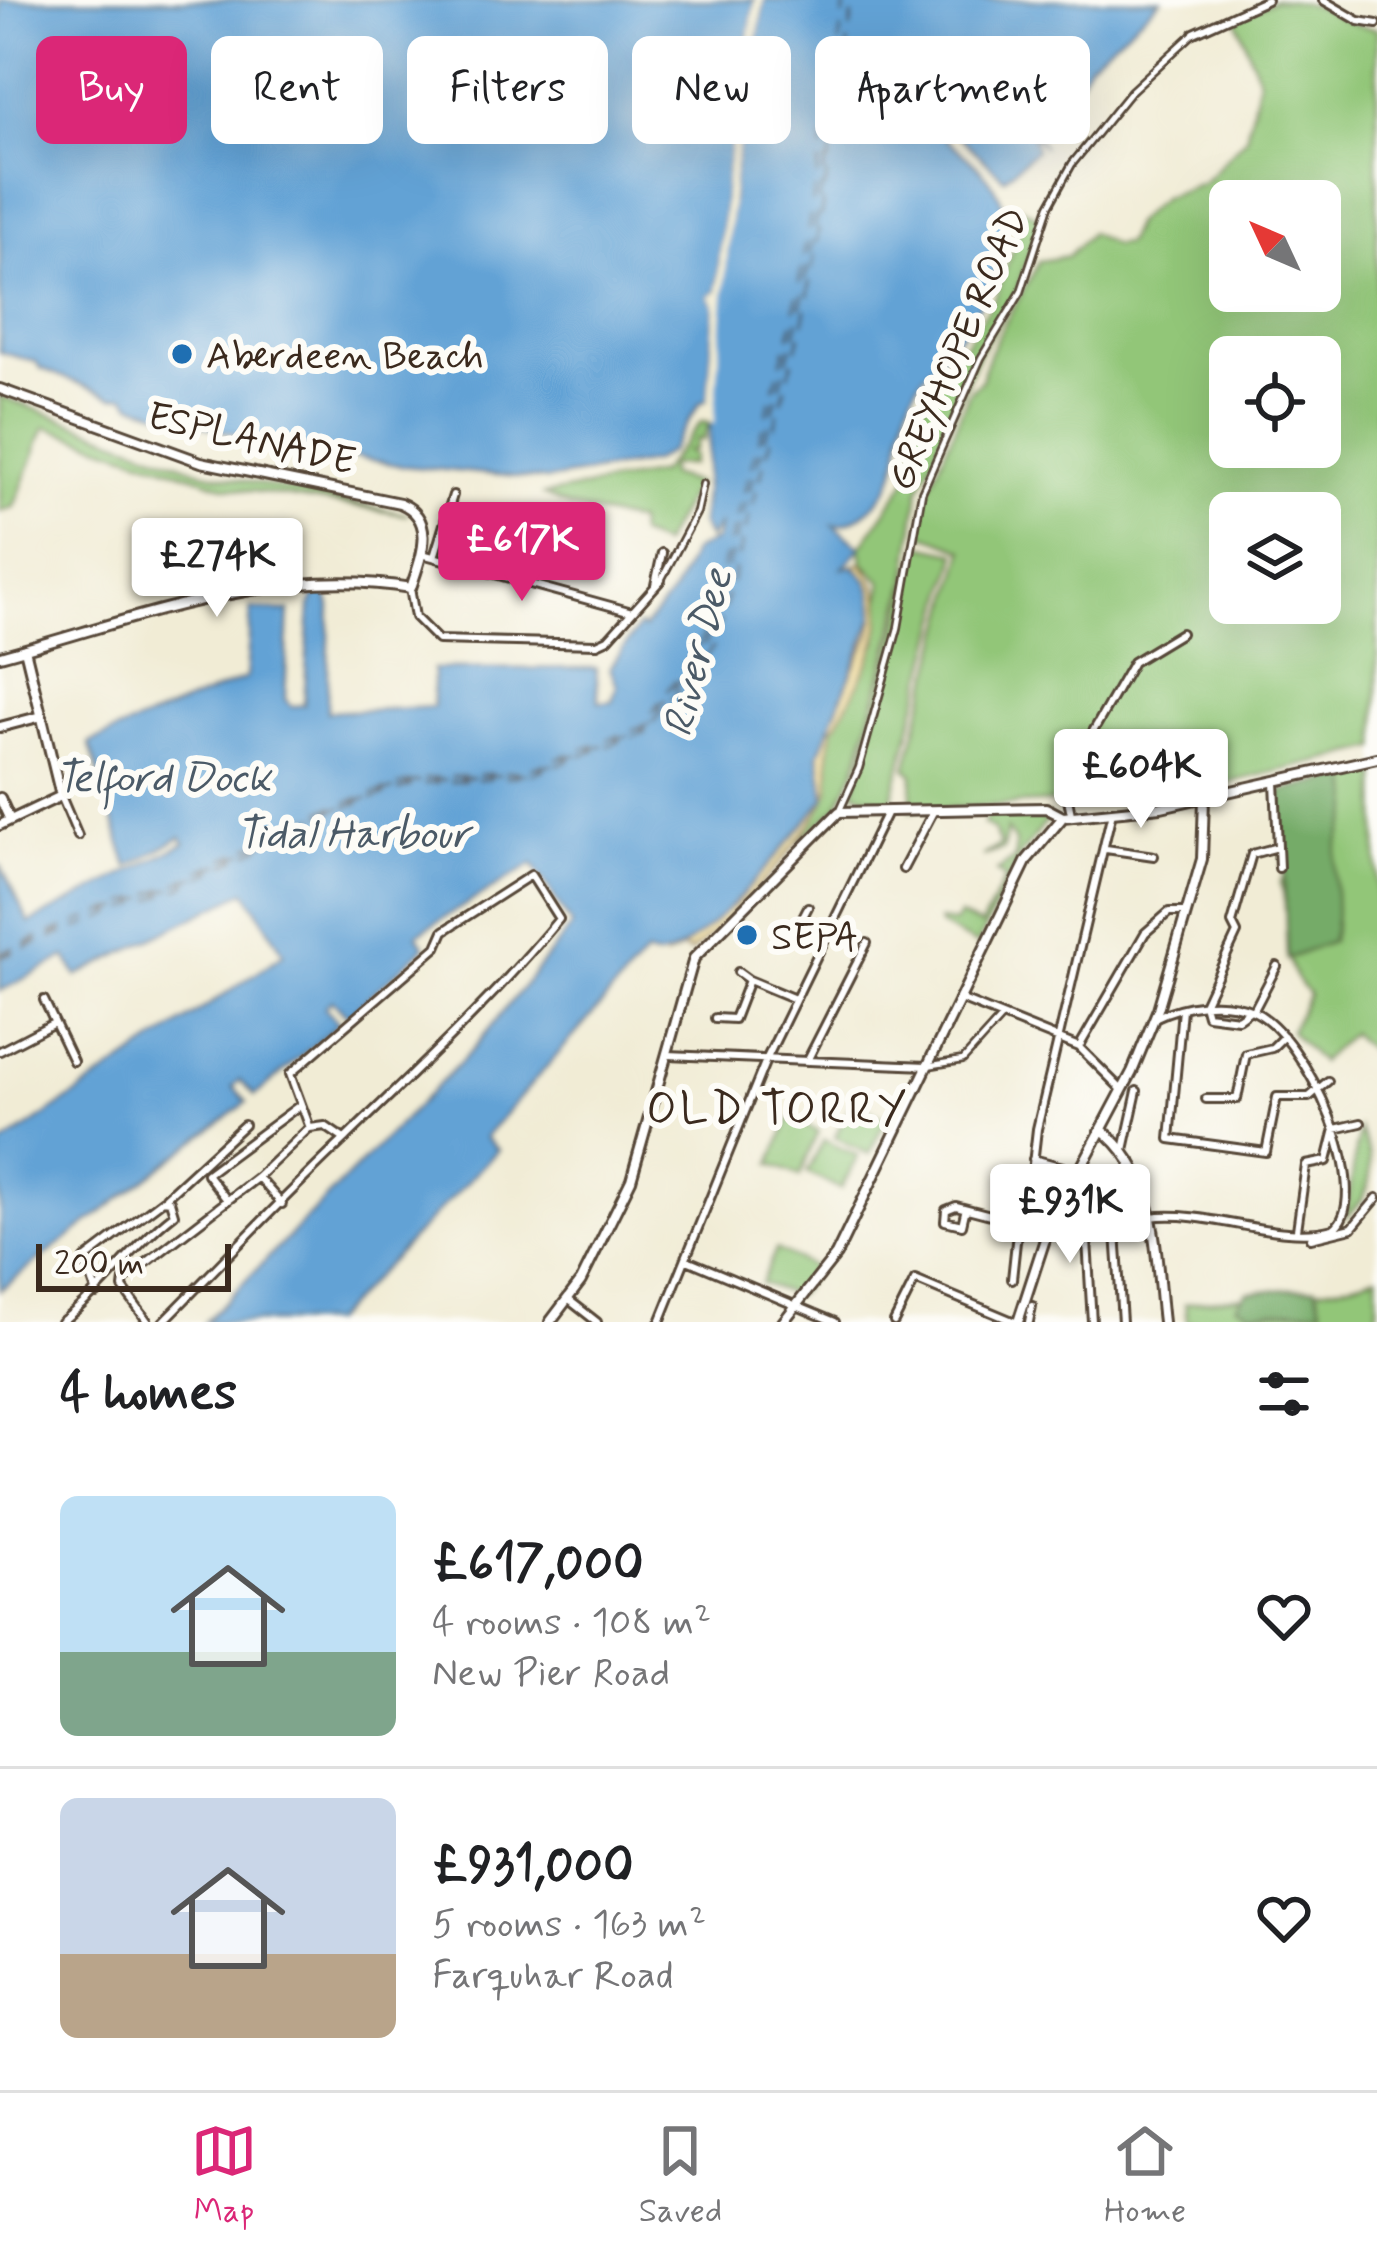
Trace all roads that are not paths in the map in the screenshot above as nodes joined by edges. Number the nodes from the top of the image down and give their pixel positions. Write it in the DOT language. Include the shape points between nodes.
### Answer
graph roads {
  1 [pos="1267,0"];
  2 [pos="1323,0"];
  3 [pos="1377,24"];
  4 [pos="1194,33"];
  5 [pos="0,389"];
  6 [pos="703,484"];
  7 [pos="453,495"];
  8 [pos="528,534"];
  9 [pos="662,553"];
  10 [pos="422,554"];
  11 [pos="434,557"];
  12 [pos="516,580"];
  13 [pos="658,583"];
  14 [pos="410,588"];
  15 [pos="632,612"];
  16 [pos="1181,634"];
  17 [pos="25,649"];
  18 [pos="0,656"];
  19 [pos="42,716"];
  20 [pos="0,727"];
  21 [pos="1377,758"];
  22 [pos="1275,782"];
  23 [pos="61,796"];
  24 [pos="0,798"];
  25 [pos="1204,799"];
  26 [pos="839,812"];
  27 [pos="933,812"];
  28 [pos="1112,812"];
  29 [pos="886,814"];
  30 [pos="1067,815"];
  31 [pos="10,820"];
  32 [pos="0,825"];
  33 [pos="78,836"];
  34 [pos="1278,847"];
  35 [pos="1106,849"];
  36 [pos="1154,856"];
  37 [pos="1279,868"];
  38 [pos="903,869"];
  39 [pos="808,907"];
  40 [pos="1187,912"];
  41 [pos="782,931"];
  42 [pos="793,936"];
  43 [pos="867,944"];
  44 [pos="818,946"];
  45 [pos="1277,966"];
  46 [pos="738,972"];
  47 [pos="749,980"];
  48 [pos="960,999"];
  49 [pos="44,1000"];
  50 [pos="795,1000"];
  51 [pos="1204,1004"];
  52 [pos="1182,1009"];
  53 [pos="1252,1010"];
  54 [pos="715,1018"];
  55 [pos="1001,1018"];
  56 [pos="1154,1018"];
  57 [pos="54,1023"];
  58 [pos="1285,1035"];
  59 [pos="1061,1038"];
  60 [pos="1079,1047"];
  61 [pos="0,1051"];
  62 [pos="668,1055"];
  63 [pos="73,1060"];
  64 [pos="766,1060"];
  65 [pos="807,1061"];
  66 [pos="927,1066"];
  67 [pos="1329,1080"];
  68 [pos="1122,1090"];
  69 [pos="1339,1090"];
  70 [pos="1136,1091"];
  71 [pos="1206,1099"];
  72 [pos="300,1105"];
  73 [pos="1354,1111"];
  74 [pos="1362,1123"];
  75 [pos="244,1125"];
  76 [pos="310,1128"];
  77 [pos="1102,1130"];
  78 [pos="1368,1135"];
  79 [pos="344,1139"];
  80 [pos="1124,1150"];
  81 [pos="1033,1159"];
  82 [pos="1131,1161"];
  83 [pos="1063,1167"];
  84 [pos="258,1177"];
  85 [pos="1374,1185"];
  86 [pos="1377,1198"];
  87 [pos="1063,1199"];
  88 [pos="163,1200"];
  89 [pos="227,1200"];
  90 [pos="282,1204"];
  91 [pos="964,1212"];
  92 [pos="1150,1217"];
  93 [pos="1022,1224"];
  94 [pos="1048,1231"];
  95 [pos="1297,1231"];
  96 [pos="1311,1238"];
  97 [pos="687,1260"];
  98 [pos="1015,1274"];
  99 [pos="97,1294"];
  100 [pos="569,1300"];
  101 [pos="797,1306"];
  102 [pos="1032,1306"];
  103 [pos="1000,1319"];
  104 [pos="61,1322"];
  105 [pos="148,1322"];
  106 [pos="163,1322"];
  107 [pos="550,1322"];
  108 [pos="597,1322"];
  109 [pos="661,1322"];
  110 [pos="783,1322"];
  111 [pos="836,1322"];
  112 [pos="894,1322"];
  113 [pos="1017,1322"];
  114 [pos="1029,1322"];
  115 [pos="1092,1322"];
  116 [pos="1122,1322"];
  117 [pos="1163,1322"];
  1 -- 4 [label="street, GREYHOPE ROAD"];
  2 -- 3 [label="street"];
  4 -- 26 [label="street, GREYHOPE ROAD" via="1131,91 1049,206 1021,292 980,358 922,492 898,628"];
  5 -- 10 [label="street, ESPLANADE" via="202,463 409,506 424,529"];
  6 -- 13 [label="street" via="697,512"];
  7 -- 11 [label="street"];
  8 -- 12 [label="street"];
  9 -- 13 [label="street"];
  10 -- 11 [label="street"];
  10 -- 14 [label="street"];
  11 -- 12 [label="street"];
  12 -- 15 [label="street"];
  13 -- 15 [label="street"];
  14 -- 15 [label="street" via="417,622 443,641 597,644"];
  14 -- 17 [label="street" via="346,580 269,585"];
  16 -- 30 [label="street" via="1133,662 1091,735 1067,758"];
  17 -- 18 [label="street"];
  17 -- 19 [label="street"];
  19 -- 20 [label="street"];
  19 -- 23 [label="street"];
  21 -- 22 [label="street"];
  22 -- 25 [label="street"];
  22 -- 34 [label="street"];
  23 -- 31 [label="street"];
  23 -- 33 [label="street"];
  24 -- 31 [label="street"];
  25 -- 28 [label="street"];
  25 -- 40 [label="street" via="1206,831"];
  26 -- 29 [label="street"];
  26 -- 62 [label="street, GREYHOPE ROAD" via="691,965"];
  27 -- 29 [label="street"];
  27 -- 30 [label="street" via="1046,808"];
  27 -- 38 [label="street"];
  28 -- 30 [label="street"];
  28 -- 35 [label="street"];
  29 -- 44 [label="street"];
  30 -- 48 [label="street" via="1027,860"];
  31 -- 32 [label="street"];
  34 -- 37 [label="street"];
  34 -- 51 [label="street" via="1252,854 1232,923 1237,933"];
  35 -- 36 [label="street"];
  35 -- 59 [label="street"];
  39 -- 42 [label="street"];
  40 -- 56 [label="street"];
  40 -- 60 [label="street" via="1169,912 1145,933"];
  41 -- 42 [label="street"];
  42 -- 44 [label="street"];
  43 -- 65 [label="street"];
  44 -- 50 [label="street"];
  45 -- 53 [label="street"];
  46 -- 47 [label="street"];
  47 -- 50 [label="street"];
  47 -- 54 [label="street" via="734,1019"];
  48 -- 55 [label="street"];
  48 -- 66 [label="street"];
  49 -- 57 [label="street"];
  50 -- 64 [label="street"];
  51 -- 52 [label="street"];
  51 -- 53 [label="street"];
  51 -- 53 [label="street" via="1208,1015 1240,1020"];
  52 -- 56 [label="street"];
  52 -- 67 [label="street" via="1167,1131 1177,1141 1265,1152 1277,1097 1309,1096"];
  53 -- 58 [label="street"];
  55 -- 59 [label="street"];
  55 -- 66 [label="street" via="963,1060"];
  56 -- 68 [label="street"];
  57 -- 61 [label="street"];
  57 -- 63 [label="street"];
  58 -- 67 [label="street"];
  58 -- 71 [label="street" via="1246,1054 1237,1099"];
  59 -- 60 [label="street"];
  59 -- 81 [label="street"];
  60 -- 68 [label="street"];
  62 -- 64 [label="street"];
  62 -- 100 [label="street" via="631,1180"];
  64 -- 65 [label="street"];
  64 -- 97 [label="street"];
  65 -- 66 [label="street"];
  66 -- 101 [label="street" via="836,1256"];
  67 -- 69 [label="street"];
  68 -- 77 [label="street"];
  70 -- 80 [label="street"];
  72 -- 76 [label="street"];
  72 -- 79 [label="street" via="290,1074 437,947 444,931 532,875 559,919 470,1023"];
  72 -- 89 [label="street" via="207,1174"];
  73 -- 74 [label="street"];
  74 -- 78 [label="street"];
  74 -- 95 [label="street" via="1335,1129 1327,1161 1306,1165"];
  75 -- 88 [label="street"];
  76 -- 79 [label="street" via="325,1126"];
  76 -- 84 [label="street"];
  77 -- 80 [label="street"];
  77 -- 87 [label="street"];
  79 -- 90 [label="street"];
  80 -- 82 [label="street"];
  81 -- 83 [label="street"];
  81 -- 93 [label="street"];
  82 -- 92 [label="street"];
  82 -- 116 [label="street" via="1115,1217"];
  84 -- 89 [label="street"];
  84 -- 90 [label="street"];
  85 -- 95 [label="street" via="1362,1210 1341,1226"];
  86 -- 96 [label="street" via="1352,1228"];
  87 -- 94 [label="street"];
  87 -- 115 [label="street" via="1086,1224"];
  88 -- 99 [label="street" via="174,1214 131,1247"];
  88 -- 99 [label="street" via="85,1259"];
  89 -- 105 [label="street" via="126,1276 123,1288"];
  90 -- 106 [label="street"];
  91 -- 93 [label="street"];
  92 -- 95 [label="street"];
  92 -- 117 [label="street"];
  93 -- 94 [label="street"];
  93 -- 98 [label="street"];
  94 -- 113 [label="street"];
  97 -- 101 [label="street"];
  97 -- 109 [label="street"];
  99 -- 104 [label="street"];
  100 -- 107 [label="street"];
  100 -- 108 [label="street"];
  101 -- 110 [label="street"];
  101 -- 111 [label="street"];
  102 -- 114 [label="street"];
  103 -- 112 [label="street" via="915,1280"];
  103 -- 113 [label="street"];
}
